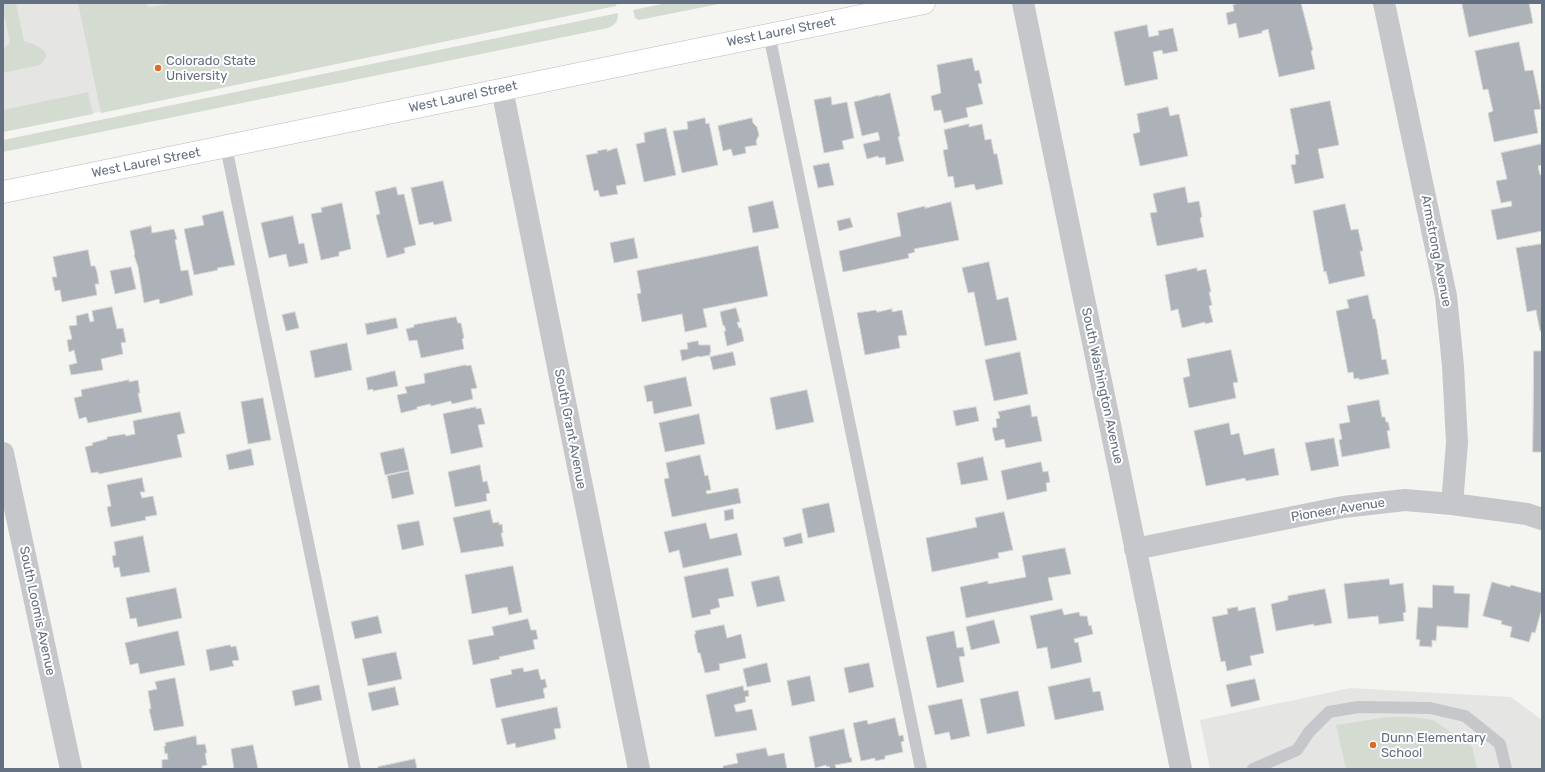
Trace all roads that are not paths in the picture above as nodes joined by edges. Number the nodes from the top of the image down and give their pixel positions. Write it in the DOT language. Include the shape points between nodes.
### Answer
graph roads {
  1 [pos="924,3"];
  2 [pos="1023,3"];
  3 [pos="1384,3"];
  4 [pos="769,34"];
  5 [pos="502,89"];
  6 [pos="226,147"];
  7 [pos="3,192"];
  8 [pos="3,453"];
  9 [pos="1452,504"];
  10 [pos="1542,519"];
  11 [pos="1135,549"];
  12 [pos="71,769"];
  13 [pos="355,769"];
  14 [pos="639,769"];
  15 [pos="921,769"];
  16 [pos="1181,769"];
  17 [pos="1253,769"];
  18 [pos="1506,769"];
  1 -- 4 [label="main road, West Laurel Street"];
  2 -- 11 [label="street, South Washington Avenue"];
  3 -- 9 [label="street, Armstrong Avenue" via="1446,296 1457,444"];
  4 -- 5 [label="main road, West Laurel Street"];
  4 -- 15 [label="lane"];
  5 -- 6 [label="main road, West Laurel Street"];
  5 -- 14 [label="street, South Grant Avenue"];
  6 -- 7 [label="main road, West Laurel Street"];
  6 -- 13 [label="lane"];
  8 -- 12 [label="street, South Loomis Avenue"];
  9 -- 10 [label="street, Pioneer Avenue" via="1527,514"];
  9 -- 11 [label="street, Pioneer Avenue" via="1405,500 1343,507"];
  11 -- 16 [label="street, South Washington Avenue"];
  17 -- 18 [label="lane" via="1297,750 1309,732 1329,712 1358,707 1430,708 1465,716 1500,744"];
}
